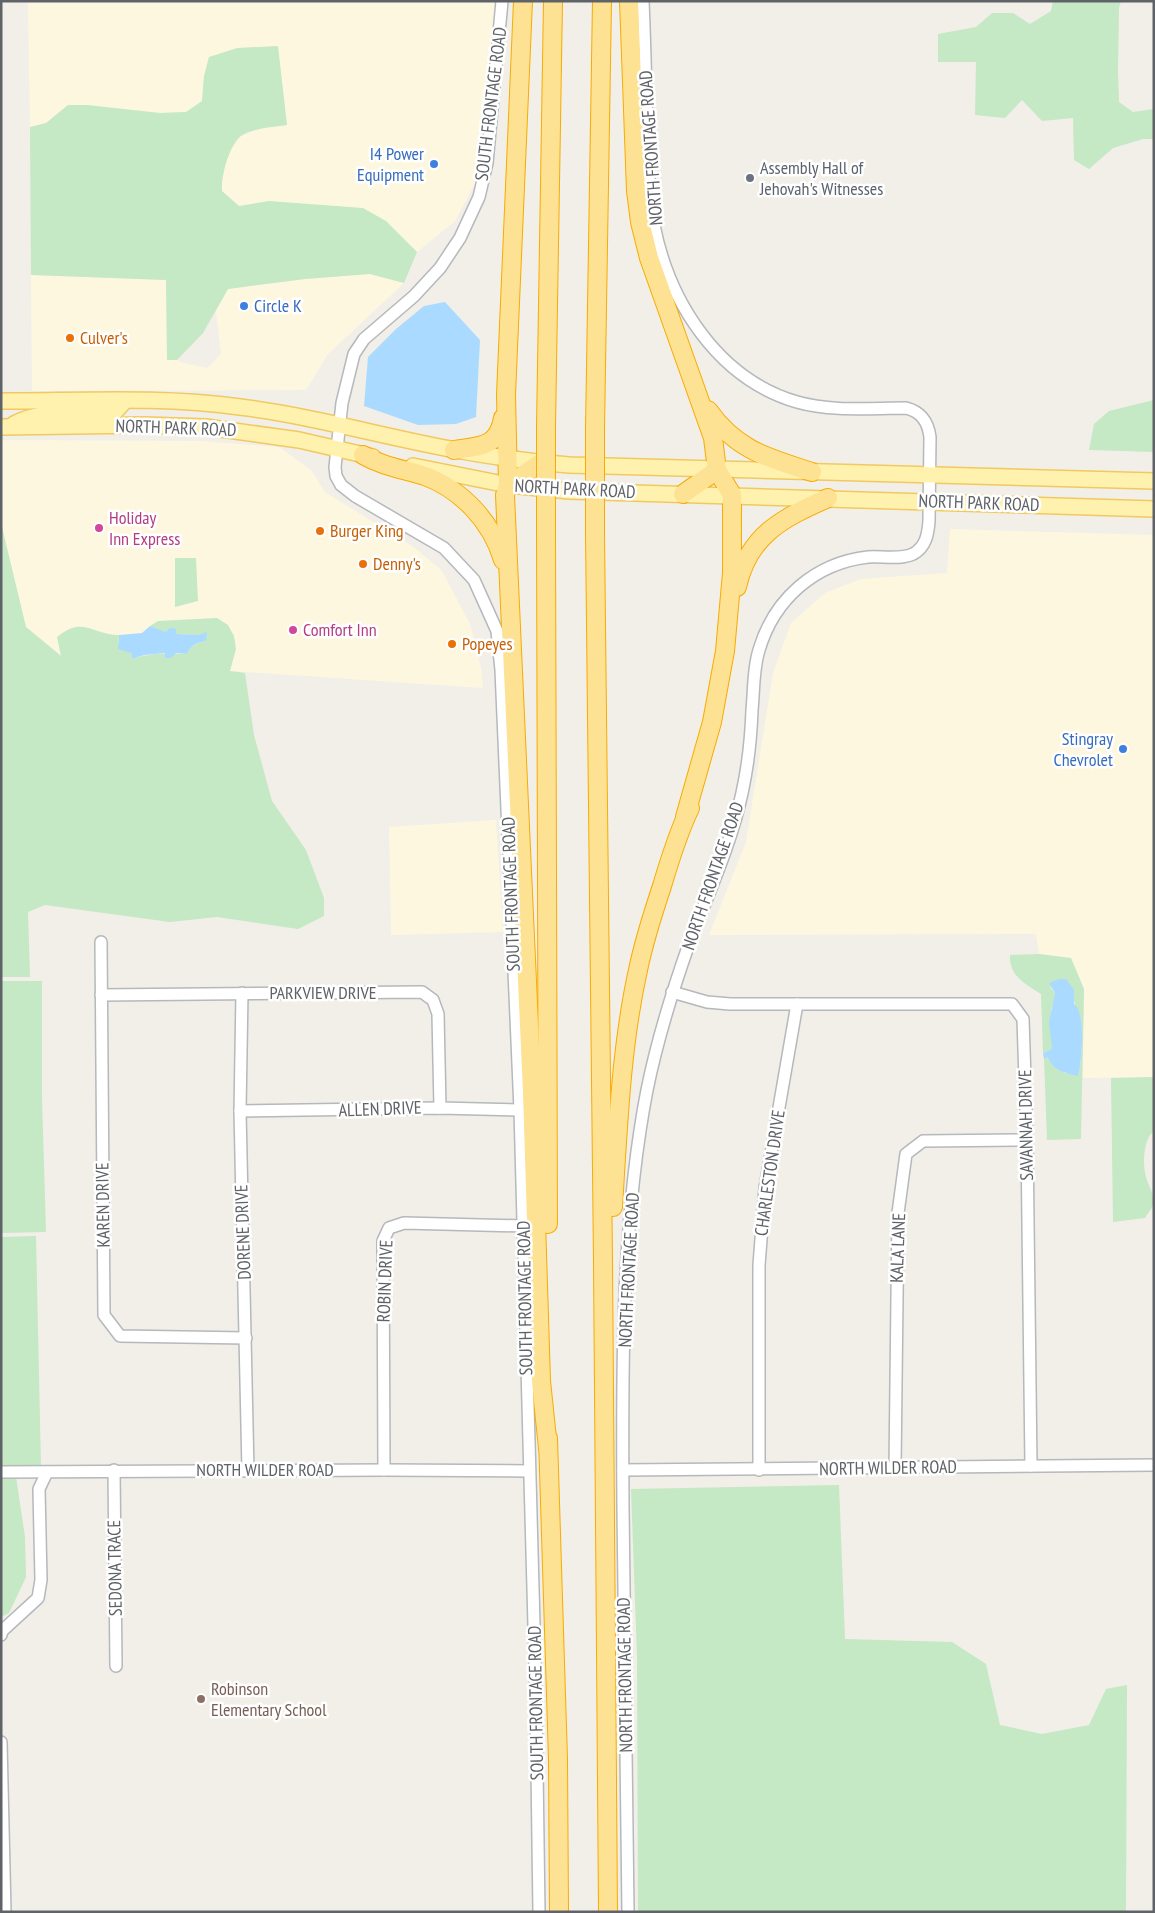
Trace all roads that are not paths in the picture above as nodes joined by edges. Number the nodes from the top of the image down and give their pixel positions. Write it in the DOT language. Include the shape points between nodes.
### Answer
graph roads {
  1 [pos="502,1"];
  2 [pos="523,1"];
  3 [pos="553,1"];
  4 [pos="602,1"];
  5 [pos="629,1"];
  6 [pos="643,1"];
  7 [pos="506,395"];
  8 [pos="699,398"];
  9 [pos="1,401"];
  10 [pos="124,402"];
  11 [pos="340,424"];
  12 [pos="5,427"];
  13 [pos="337,449"];
  14 [pos="454,450"];
  15 [pos="363,455"];
  16 [pos="507,459"];
  17 [pos="542,462"];
  18 [pos="717,470"];
  19 [pos="812,472"];
  20 [pos="929,474"];
  21 [pos="1154,481"];
  22 [pos="508,485"];
  23 [pos="682,494"];
  24 [pos="732,495"];
  25 [pos="828,498"];
  26 [pos="929,501"];
  27 [pos="1154,509"];
  28 [pos="508,576"];
  29 [pos="685,817"];
  30 [pos="101,942"];
  31 [pos="672,992"];
  32 [pos="242,993"];
  33 [pos="101,996"];
  34 [pos="797,1004"];
  35 [pos="440,1108"];
  36 [pos="520,1110"];
  37 [pos="240,1111"];
  38 [pos="1027,1140"];
  39 [pos="523,1226"];
  40 [pos="603,1262"];
  41 [pos="246,1338"];
  42 [pos="548,1448"];
  43 [pos="1154,1465"];
  44 [pos="1032,1466"];
  45 [pos="895,1468"];
  46 [pos="114,1470"];
  47 [pos="384,1470"];
  48 [pos="623,1470"];
  49 [pos="759,1470"];
  50 [pos="248,1471"];
  51 [pos="529,1471"];
  52 [pos="1,1472"];
  53 [pos="47,1472"];
  54 [pos="1,1635"];
  55 [pos="116,1666"];
  56 [pos="1,1742"];
  57 [pos="4,1912"];
  58 [pos="539,1912"];
  59 [pos="559,1912"];
  60 [pos="608,1912"];
  61 [pos="628,1912"];
  1 -- 11 [label="street, SOUTH FRONTAGE ROAD" via="488,163 478,197 460,238 440,268 414,296 364,339 354,354"];
  2 -- 7 [label="highway"];
  3 -- 42 [label="highway, bridge" via="546,428"];
  4 -- 40 [label="highway, bridge" via="595,533"];
  5 -- 8 [label="highway" via="640,222 652,267"];
  6 -- 20 [label="street, NORTH FRONTAGE ROAD" via="648,166 654,224 661,254 688,312 704,337 730,365 762,388 818,407 906,408 915,411 929,426"];
  7 -- 14 [label="highway" via="501,431 484,445"];
  7 -- 16 [label="highway"];
  8 -- 18 [label="highway" via="713,438"];
  8 -- 19 [label="highway" via="713,418 741,444 757,454"];
  9 -- 10 [label="main road, NORTH PARK ROAD"];
  10 -- 11 [label="main road, NORTH PARK ROAD" via="238,406"];
  10 -- 12 [label="main road" via="114,414 42,414"];
  11 -- 13 [label="street, SOUTH FRONTAGE ROAD"];
  11 -- 14 [label="main road, NORTH PARK ROAD"];
  12 -- 13 [label="main road, NORTH PARK ROAD" via="190,426 270,435"];
  13 -- 15 [label="main road, NORTH PARK ROAD"];
  13 -- 36 [label="street, SOUTH FRONTAGE ROAD" via="335,467 341,485 444,548 474,580 496,631 501,670"];
  14 -- 16 [label="main road, NORTH PARK ROAD"];
  15 -- 22 [label="main road, NORTH PARK ROAD"];
  15 -- 28 [label="highway" via="378,464 426,477 465,500 493,534"];
  16 -- 17 [label="main road, NORTH PARK ROAD"];
  16 -- 22 [label="highway"];
  17 -- 18 [label="main road, NORTH PARK ROAD"];
  17 -- 22 [label="highway"];
  18 -- 19 [label="main road, NORTH PARK ROAD"];
  18 -- 23 [label="highway"];
  18 -- 24 [label="highway"];
  19 -- 20 [label="main road, NORTH PARK ROAD"];
  20 -- 21 [label="main road, NORTH PARK ROAD"];
  20 -- 26 [label="street, NORTH FRONTAGE ROAD"];
  22 -- 23 [label="main road, NORTH PARK ROAD"];
  22 -- 28 [label="highway" via="505,495"];
  23 -- 24 [label="main road, NORTH PARK ROAD"];
  24 -- 25 [label="main road, NORTH PARK ROAD"];
  24 -- 29 [label="highway" via="732,573 724,651 712,722"];
  25 -- 26 [label="main road, NORTH PARK ROAD"];
  25 -- 29 [label="highway" via="784,519 766,533 744,563 737,586 717,721 697,793"];
  26 -- 27 [label="main road, NORTH PARK ROAD"];
  26 -- 31 [label="street, NORTH FRONTAGE ROAD" via="928,534 920,549 904,556 873,557 833,565 794,590 769,623 758,654 742,794 727,846"];
  28 -- 42 [label="highway" via="532,1092 541,1381"];
  29 -- 40 [label="highway" via="638,969 628,1027 618,1126 612,1230"];
  30 -- 33 [label="street, KAREN DRIVE"];
  31 -- 34 [label="street" via="707,1002"];
  31 -- 48 [label="street, NORTH FRONTAGE ROAD" via="647,1091 633,1188 624,1348"];
  32 -- 33 [label="street, PARKVIEW DRIVE"];
  32 -- 35 [label="street, PARKVIEW DRIVE" via="422,992 433,1000 438,1014"];
  32 -- 37 [label="street, DORENE DRIVE"];
  33 -- 41 [label="street, KAREN DRIVE" via="104,1315 120,1336"];
  34 -- 38 [label="street, SAVANNAH DRIVE" via="1012,1004 1023,1019"];
  34 -- 49 [label="street, CHARLESTON DRIVE" via="765,1188 759,1266"];
  35 -- 36 [label="street, ALLEN DRIVE"];
  35 -- 37 [label="street, ALLEN DRIVE"];
  36 -- 39 [label="street, SOUTH FRONTAGE ROAD"];
  37 -- 41 [label="street, DORENE DRIVE"];
  38 -- 44 [label="street, SAVANNAH DRIVE"];
  38 -- 45 [label="street, KALA LANE" via="922,1141 906,1154 898,1214"];
  39 -- 47 [label="street, ROBIN DRIVE" via="404,1223 389,1228 383,1240"];
  39 -- 51 [label="street, SOUTH FRONTAGE ROAD"];
  40 -- 60 [label="highway"];
  41 -- 50 [label="street, DORENE DRIVE"];
  42 -- 59 [label="highway" via="558,1759"];
  43 -- 44 [label="street, NORTH WILDER ROAD"];
  44 -- 45 [label="street, NORTH WILDER ROAD"];
  45 -- 49 [label="street, NORTH WILDER ROAD"];
  46 -- 50 [label="street, NORTH WILDER ROAD"];
  46 -- 53 [label="street, NORTH WILDER ROAD"];
  46 -- 55 [label="street, SEDONA TRACE"];
  47 -- 50 [label="street, NORTH WILDER ROAD"];
  47 -- 51 [label="street, NORTH WILDER ROAD"];
  48 -- 49 [label="street, NORTH WILDER ROAD"];
  48 -- 61 [label="street, NORTH FRONTAGE ROAD"];
  51 -- 58 [label="street, SOUTH FRONTAGE ROAD"];
  52 -- 53 [label="street, NORTH WILDER ROAD"];
  53 -- 54 [label="street" via="39,1489 41,1580 38,1598"];
  56 -- 57 [label="street"];
}
